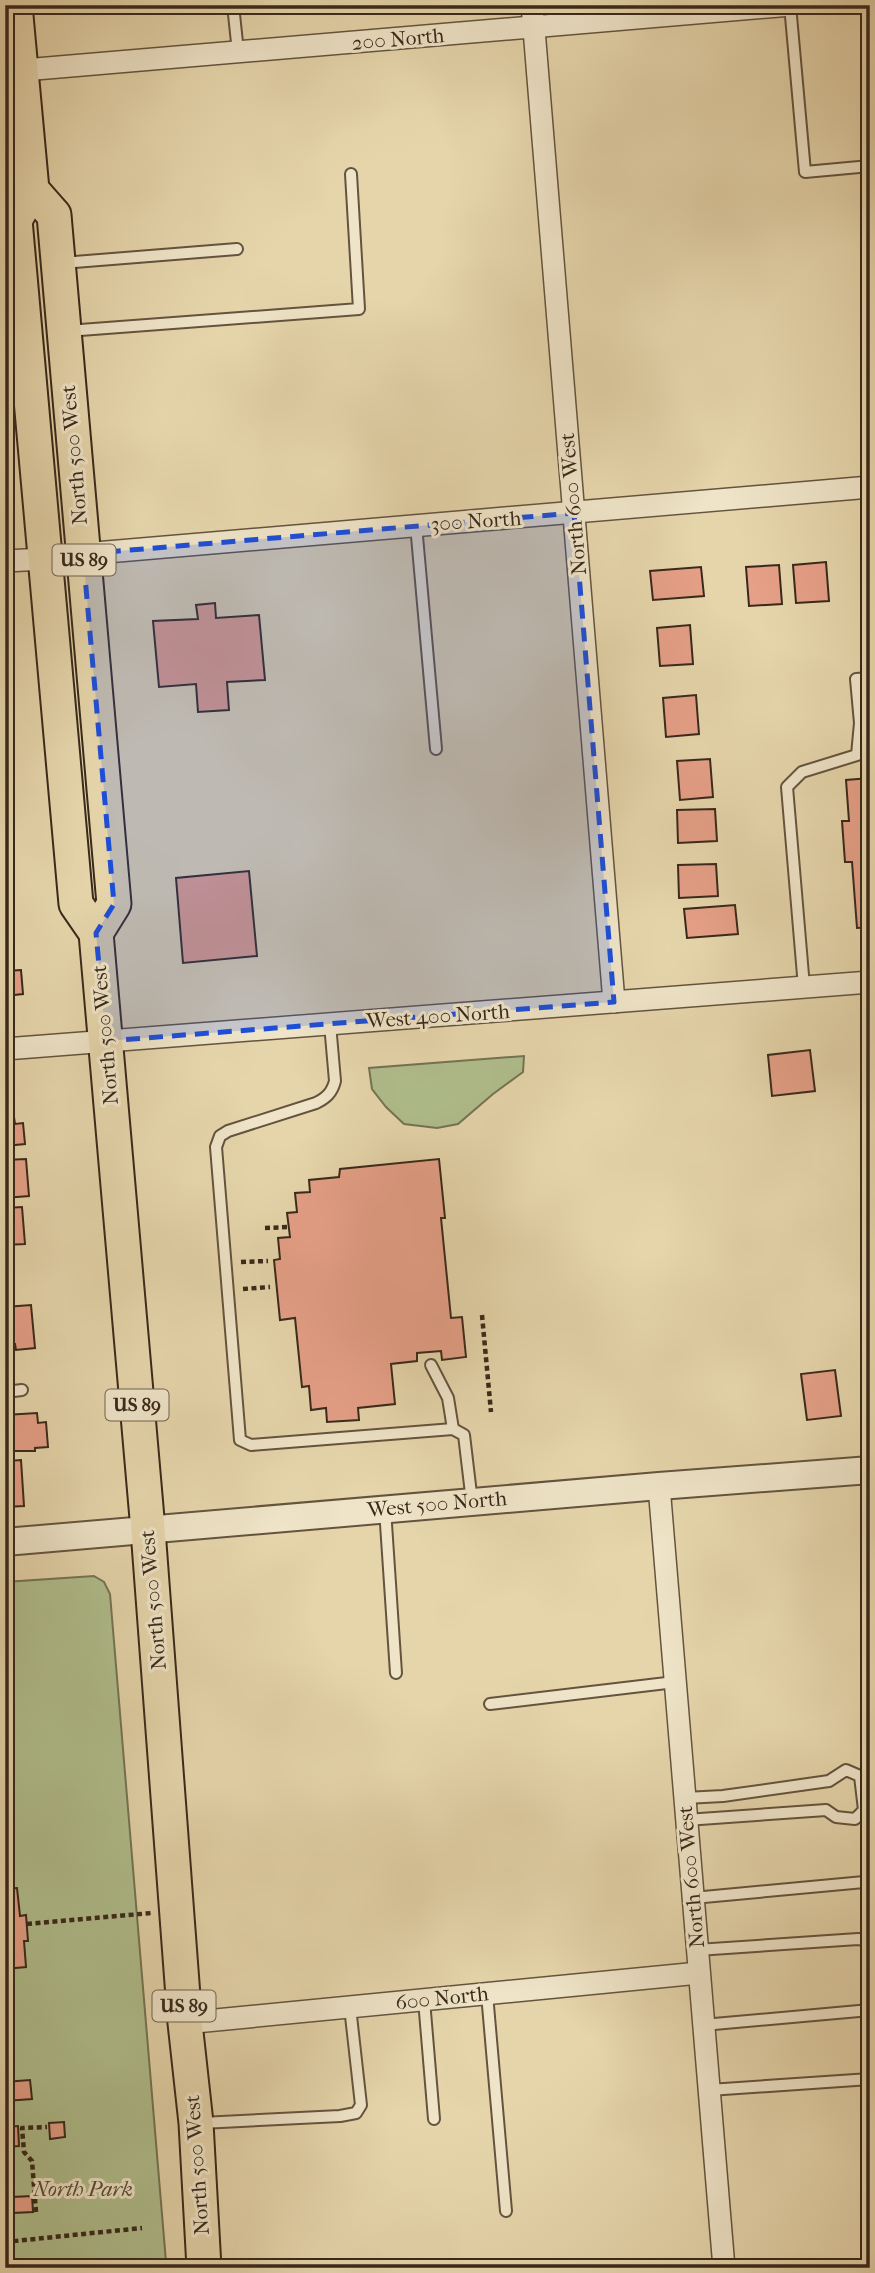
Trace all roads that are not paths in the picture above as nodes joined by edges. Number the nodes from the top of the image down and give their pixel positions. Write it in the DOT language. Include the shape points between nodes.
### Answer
graph roads {
  1 [pos="15,5"];
  2 [pos="233,5"];
  3 [pos="532,5"];
  4 [pos="791,5"];
  5 [pos="696,9"];
  6 [pos="534,27"];
  7 [pos="238,52"];
  8 [pos="13,71"];
  9 [pos="870,166"];
  10 [pos="351,174"];
  11 [pos="32,190"];
  12 [pos="237,249"];
  13 [pos="58,263"];
  14 [pos="13,280"];
  15 [pos="64,332"];
  16 [pos="17,366"];
  17 [pos="870,487"];
  18 [pos="574,513"];
  19 [pos="416,525"];
  20 [pos="83,554"];
  21 [pos="45,559"];
  22 [pos="5,561"];
  23 [pos="870,678"];
  24 [pos="865,722"];
  25 [pos="436,749"];
  26 [pos="96,933"];
  27 [pos="870,982"];
  28 [pos="804,987"];
  29 [pos="614,1002"];
  30 [pos="330,1024"];
  31 [pos="106,1041"];
  32 [pos="5,1049"];
  33 [pos="431,1366"];
  34 [pos="22,1390"];
  35 [pos="5,1392"];
  36 [pos="453,1429"];
  37 [pos="870,1469"];
  38 [pos="659,1486"];
  39 [pos="471,1502"];
  40 [pos="385,1509"];
  41 [pos="148,1530"];
  42 [pos="5,1542"];
  43 [pos="396,1673"];
  44 [pos="675,1682"];
  45 [pos="490,1704"];
  46 [pos="685,1798"];
  47 [pos="686,1820"];
  48 [pos="870,1886"];
  49 [pos="693,1898"];
  50 [pos="870,1941"];
  51 [pos="697,1951"];
  52 [pos="699,1973"];
  53 [pos="487,1994"];
  54 [pos="424,2000"];
  55 [pos="350,2007"];
  56 [pos="870,2010"];
  57 [pos="186,2023"];
  58 [pos="703,2025"];
  59 [pos="870,2079"];
  60 [pos="709,2090"];
  61 [pos="434,2119"];
  62 [pos="196,2123"];
  63 [pos="506,2211"];
  64 [pos="204,2268"];
  65 [pos="724,2268"];
  1 -- 8 [label="main road"];
  2 -- 7 [label="lane"];
  3 -- 6 [label="street, North 600 West"];
  4 -- 5 [label="street, 200 North"];
  4 -- 9 [label="lane" via="805,172"];
  5 -- 6 [label="street, 200 North"];
  6 -- 7 [label="street, 200 North"];
  6 -- 18 [label="street, North 600 West"];
  7 -- 8 [label="street, 200 North"];
  8 -- 11 [label="main road"];
  10 -- 15 [label="lane" via="359,309"];
  11 -- 13 [label="main road, North 500 West / US 89" via="54,215"];
  11 -- 14 [label="main road, North 500 West / US 89" via="15,220"];
  12 -- 13 [label="lane"];
  13 -- 15 [label="main road, North 500 West / US 89"];
  14 -- 16 [label="main road, North 500 West / US 89"];
  15 -- 20 [label="main road, North 500 West / US 89"];
  16 -- 21 [label="main road, North 500 West / US 89"];
  17 -- 18 [label="street, 300 North"];
  18 -- 19 [label="street, 300 North"];
  18 -- 29 [label="street, North 600 West"];
  19 -- 20 [label="street, 300 North"];
  19 -- 25 [label="lane"];
  20 -- 26 [label="main road, North 500 West / US 89" via="114,904"];
  21 -- 22 [label="street"];
  21 -- 26 [label="main road, North 500 West / US 89" via="76,904"];
  23 -- 24 [label="lane" via="856,679"];
  24 -- 28 [label="lane" via="857,755 802,772 787,787"];
  26 -- 31 [label="main road, North 500 West / US 89"];
  27 -- 28 [label="street, West 400 North"];
  28 -- 29 [label="street, West 400 North"];
  29 -- 30 [label="street, West 400 North"];
  30 -- 31 [label="street, West 400 North"];
  30 -- 36 [label="lane" via="335,1081 326,1098 228,1131 216,1147 240,1440 251,1445"];
  31 -- 32 [label="street, West 400 North"];
  31 -- 41 [label="main road, North 500 West / US 89"];
  33 -- 36 [label="lane" via="448,1398"];
  34 -- 35 [label="lane"];
  36 -- 39 [label="lane" via="464,1435"];
  37 -- 38 [label="street, West 500 North"];
  38 -- 39 [label="street, West 500 North"];
  38 -- 44 [label="street, North 600 West"];
  39 -- 40 [label="street, West 500 North"];
  40 -- 41 [label="street, West 500 North"];
  40 -- 43 [label="lane"];
  41 -- 42 [label="street, West 500 North"];
  41 -- 57 [label="main road, North 500 West / US 89"];
  44 -- 45 [label="lane"];
  44 -- 46 [label="street, North 600 West"];
  46 -- 47 [label="street, North 600 West"];
  46 -- 47 [label="lane" via="829,1781 846,1770 860,1776 864,1810 855,1819 836,1817 827,1810"];
  47 -- 49 [label="street, North 600 West"];
  48 -- 49 [label="lane" via="864,1882"];
  49 -- 51 [label="street, North 600 West"];
  50 -- 51 [label="lane"];
  51 -- 52 [label="street, North 600 West"];
  52 -- 53 [label="street, 600 North"];
  52 -- 58 [label="street, North 600 West"];
  53 -- 54 [label="street, 600 North"];
  53 -- 63 [label="lane"];
  54 -- 55 [label="street, 600 North"];
  54 -- 61 [label="lane"];
  55 -- 57 [label="street, 600 North"];
  55 -- 62 [label="lane" via="361,2105 356,2113"];
  56 -- 58 [label="lane"];
  57 -- 62 [label="main road, North 500 West / US 89"];
  58 -- 60 [label="street, North 600 West"];
  59 -- 60 [label="lane"];
  60 -- 65 [label="street, North 600 West"];
  62 -- 64 [label="main road, North 500 West / US 89"];
}
